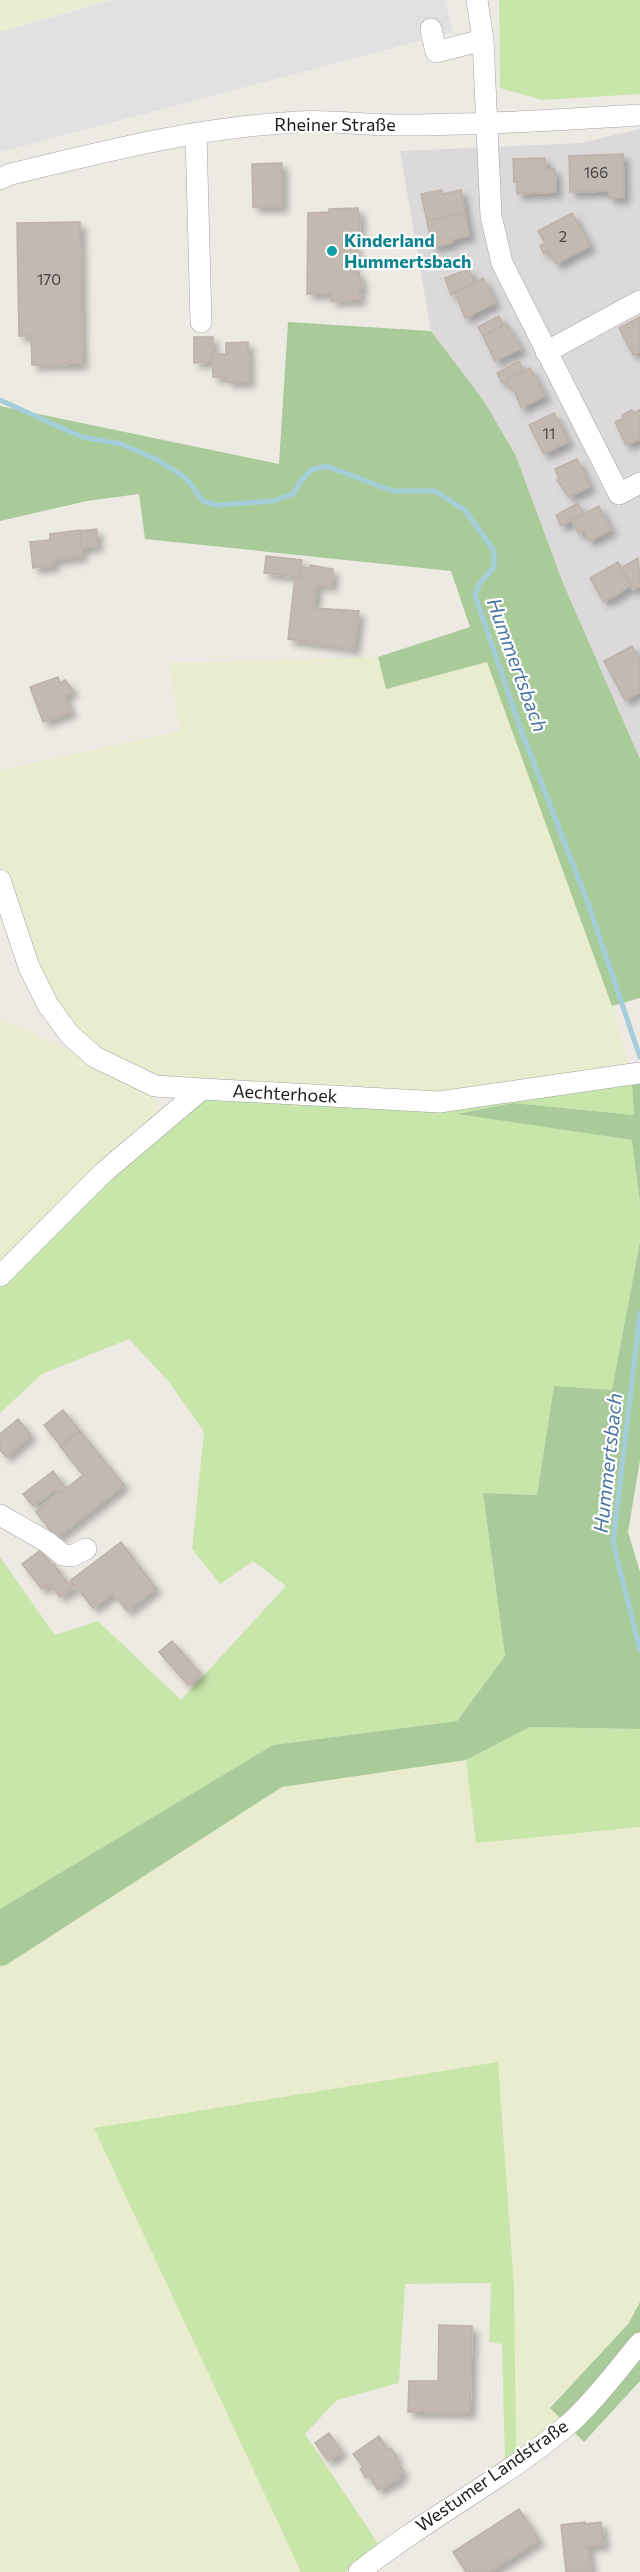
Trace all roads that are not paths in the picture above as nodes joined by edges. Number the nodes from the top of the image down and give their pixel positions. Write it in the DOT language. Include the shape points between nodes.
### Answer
graph roads {
  1 [pos="477,0"];
  2 [pos="431,29"];
  3 [pos="483,40"];
  4 [pos="640,115"];
  5 [pos="487,124"];
  6 [pos="195,133"];
  7 [pos="0,179"];
  8 [pos="640,301"];
  9 [pos="201,321"];
  10 [pos="546,352"];
  11 [pos="640,483"];
  12 [pos="0,880"];
  13 [pos="635,1074"];
  14 [pos="202,1089"];
  15 [pos="0,1276"];
  16 [pos="0,1515"];
  17 [pos="86,1549"];
  18 [pos="640,2343"];
  19 [pos="359,2572"];
  1 -- 3 [label="street"];
  2 -- 3 [label="street" via="436,52"];
  3 -- 5 [label="street"];
  4 -- 5 [label="street, Rheiner Straße"];
  5 -- 6 [label="street, Rheiner Straße" via="300,122"];
  5 -- 10 [label="street" via="491,216 502,263"];
  6 -- 7 [label="street, Rheiner Straße" via="124,146"];
  6 -- 9 [label="street"];
  8 -- 10 [label="street"];
  10 -- 11 [label="street" via="619,494"];
  12 -- 14 [label="street, Aechterhoek" via="28,967 70,1035 95,1057 155,1086"];
  13 -- 14 [label="street, Aechterhoek" via="440,1102"];
  14 -- 15 [label="street" via="104,1172"];
  16 -- 17 [label="street" via="63,1555 72,1556"];
  18 -- 19 [label="street, Westumer Landstraße" via="572,2422"];
}
